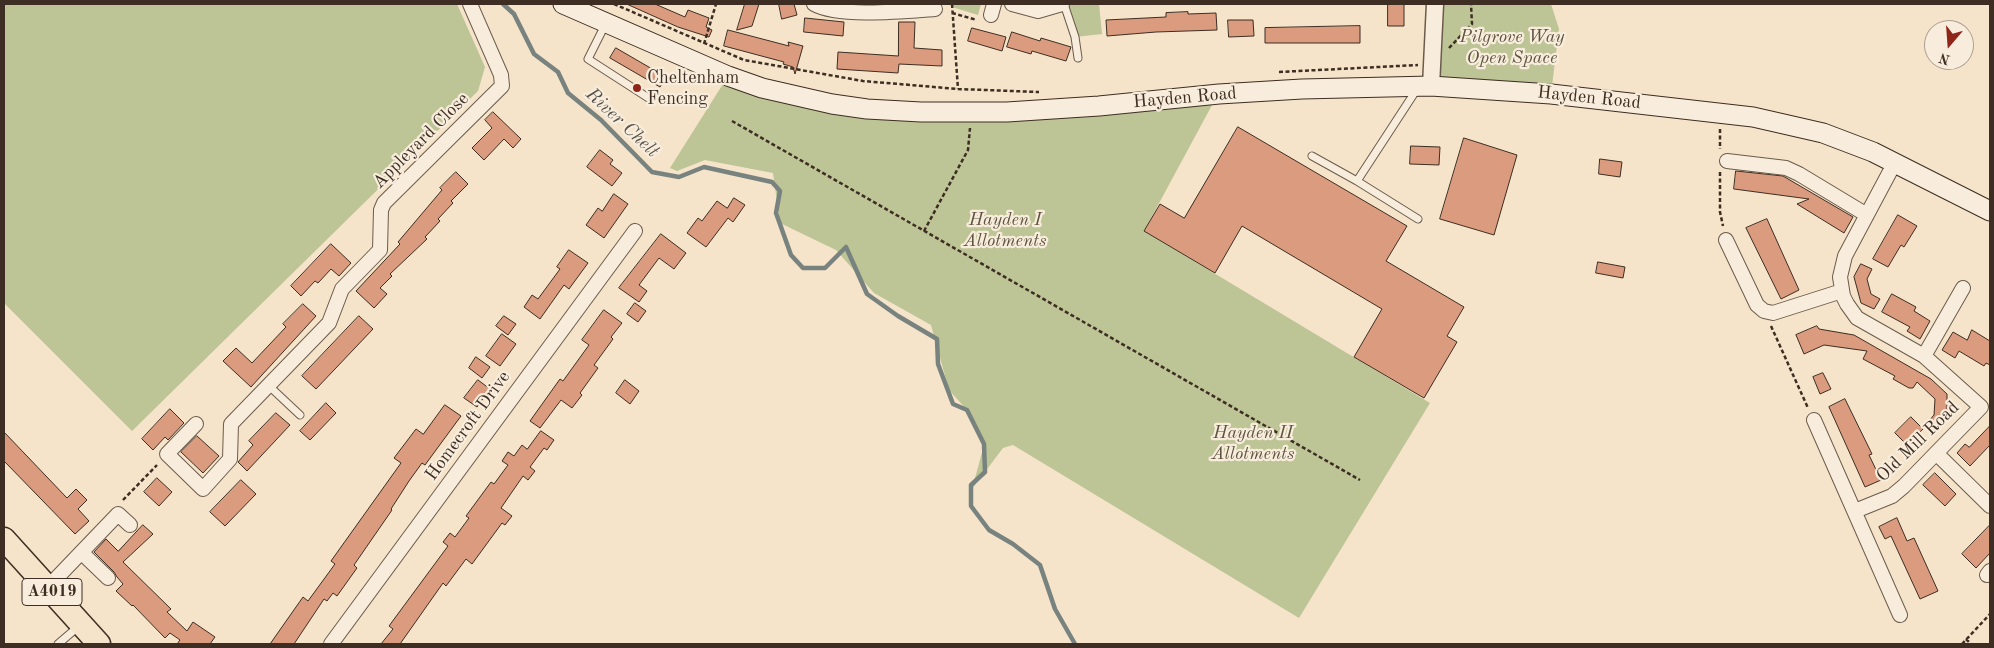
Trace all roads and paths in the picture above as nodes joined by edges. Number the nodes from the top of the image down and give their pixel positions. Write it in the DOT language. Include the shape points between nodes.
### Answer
graph roads {
  1 [pos="470,4"];
  2 [pos="563,4"];
  3 [pos="614,4"];
  4 [pos="716,4"];
  5 [pos="814,4"];
  6 [pos="952,4"];
  7 [pos="1012,4"];
  8 [pos="1063,4"];
  9 [pos="1435,4"];
  10 [pos="1471,4"];
  11 [pos="992,9"];
  12 [pos="935,11"];
  13 [pos="952,12"];
  14 [pos="606,22"];
  15 [pos="704,44"];
  16 [pos="1078,58"];
  17 [pos="1433,65"];
  18 [pos="1278,72"];
  19 [pos="1425,86"];
  20 [pos="958,89"];
  21 [pos="1048,91"];
  22 [pos="650,99"];
  23 [pos="971,112"];
  24 [pos="1720,113"];
  25 [pos="732,121"];
  26 [pos="1312,156"];
  27 [pos="1722,160"];
  28 [pos="1894,164"];
  29 [pos="1357,181"];
  30 [pos="1990,211"];
  31 [pos="1867,215"];
  32 [pos="1418,219"];
  33 [pos="635,231"];
  34 [pos="924,231"];
  35 [pos="1726,240"];
  36 [pos="1962,288"];
  37 [pos="1842,291"];
  38 [pos="1764,311"];
  39 [pos="1924,356"];
  40 [pos="268,385"];
  41 [pos="300,415"];
  42 [pos="1814,420"];
  43 [pos="196,424"];
  44 [pos="1936,453"];
  45 [pos="1360,480"];
  46 [pos="1990,506"];
  47 [pos="1855,511"];
  48 [pos="130,525"];
  49 [pos="4,539"];
  50 [pos="82,553"];
  51 [pos="108,578"];
  52 [pos="48,587"];
  53 [pos="1990,614"];
  54 [pos="1900,615"];
  55 [pos="82,625"];
  56 [pos="1966,639"];
  57 [pos="58,644"];
  58 [pos="99,644"];
  59 [pos="331,644"];
  60 [pos="1962,644"];
  61 [pos="1971,644"];
  1 -- 40 [label="street, Appleyard Close" via="501,75 502,86 384,203 380,210 380,250 342,289 329,323"];
  2 -- 14 [label="main road, Hayden Road"];
  3 -- 15 [label="path"];
  4 -- 15 [label="path"];
  5 -- 12 [label="street" via="849,12"];
  6 -- 13 [label="path"];
  7 -- 8 [label="street" via="1038,11"];
  8 -- 16 [label="lane"];
  9 -- 17 [label="street"];
  10 -- 17 [label="path" via="1472,24"];
  11 -- 13 [label="path" via="988,23"];
  13 -- 20 [label="path"];
  14 -- 22 [label="lane" via="588,59"];
  14 -- 23 [label="main road, Hayden Road" via="728,76 796,97 867,109"];
  15 -- 20 [label="path" via="762,64 863,81"];
  17 -- 18 [label="path"];
  17 -- 19 [label="street"];
  19 -- 23 [label="main road, Hayden Road" via="1283,90 1040,110"];
  19 -- 24 [label="main road, Hayden Road" via="1551,94"];
  19 -- 29 [label="lane" via="1397,117"];
  20 -- 21 [label="path"];
  23 -- 34 [label="path" via="968,150"];
  24 -- 27 [label="path"];
  24 -- 28 [label="main road, Hayden Road" via="1823,133"];
  25 -- 34 [label="path"];
  26 -- 29 [label="lane"];
  27 -- 31 [label="street" via="1786,168"];
  27 -- 35 [label="path" via="1720,212"];
  28 -- 30 [label="main road, Hayden Road"];
  28 -- 31 [label="street, Old Mill Road"];
  29 -- 32 [label="lane"];
  31 -- 37 [label="street, Old Mill Road" via="1842,266"];
  33 -- 59 [label="street, Homecroft Drive"];
  34 -- 45 [label="path"];
  35 -- 38 [label="street" via="1757,305"];
  36 -- 39 [label="street"];
  37 -- 38 [label="street" via="1777,312"];
  37 -- 39 [label="street, Old Mill Road" via="1857,318"];
  38 -- 42 [label="path"];
  39 -- 44 [label="street, Old Mill Road" via="1981,407"];
  40 -- 41 [label="lane"];
  40 -- 43 [label="street, Appleyard Close" via="231,424 230,459 202,489 167,454"];
  42 -- 47 [label="street"];
  44 -- 46 [label="street"];
  44 -- 47 [label="street, Old Mill Road" via="1892,496"];
  47 -- 54 [label="street"];
  48 -- 50 [label="street" via="118,514"];
  49 -- 52 [label="highway, A4019"];
  50 -- 51 [label="street"];
  50 -- 52 [label="street"];
  52 -- 55 [label="highway, A4019"];
  53 -- 56 [label="path"];
  55 -- 57 [label="lane"];
  55 -- 58 [label="highway, A4019"];
  56 -- 60 [label="path"];
  56 -- 61 [label="path"];
}
